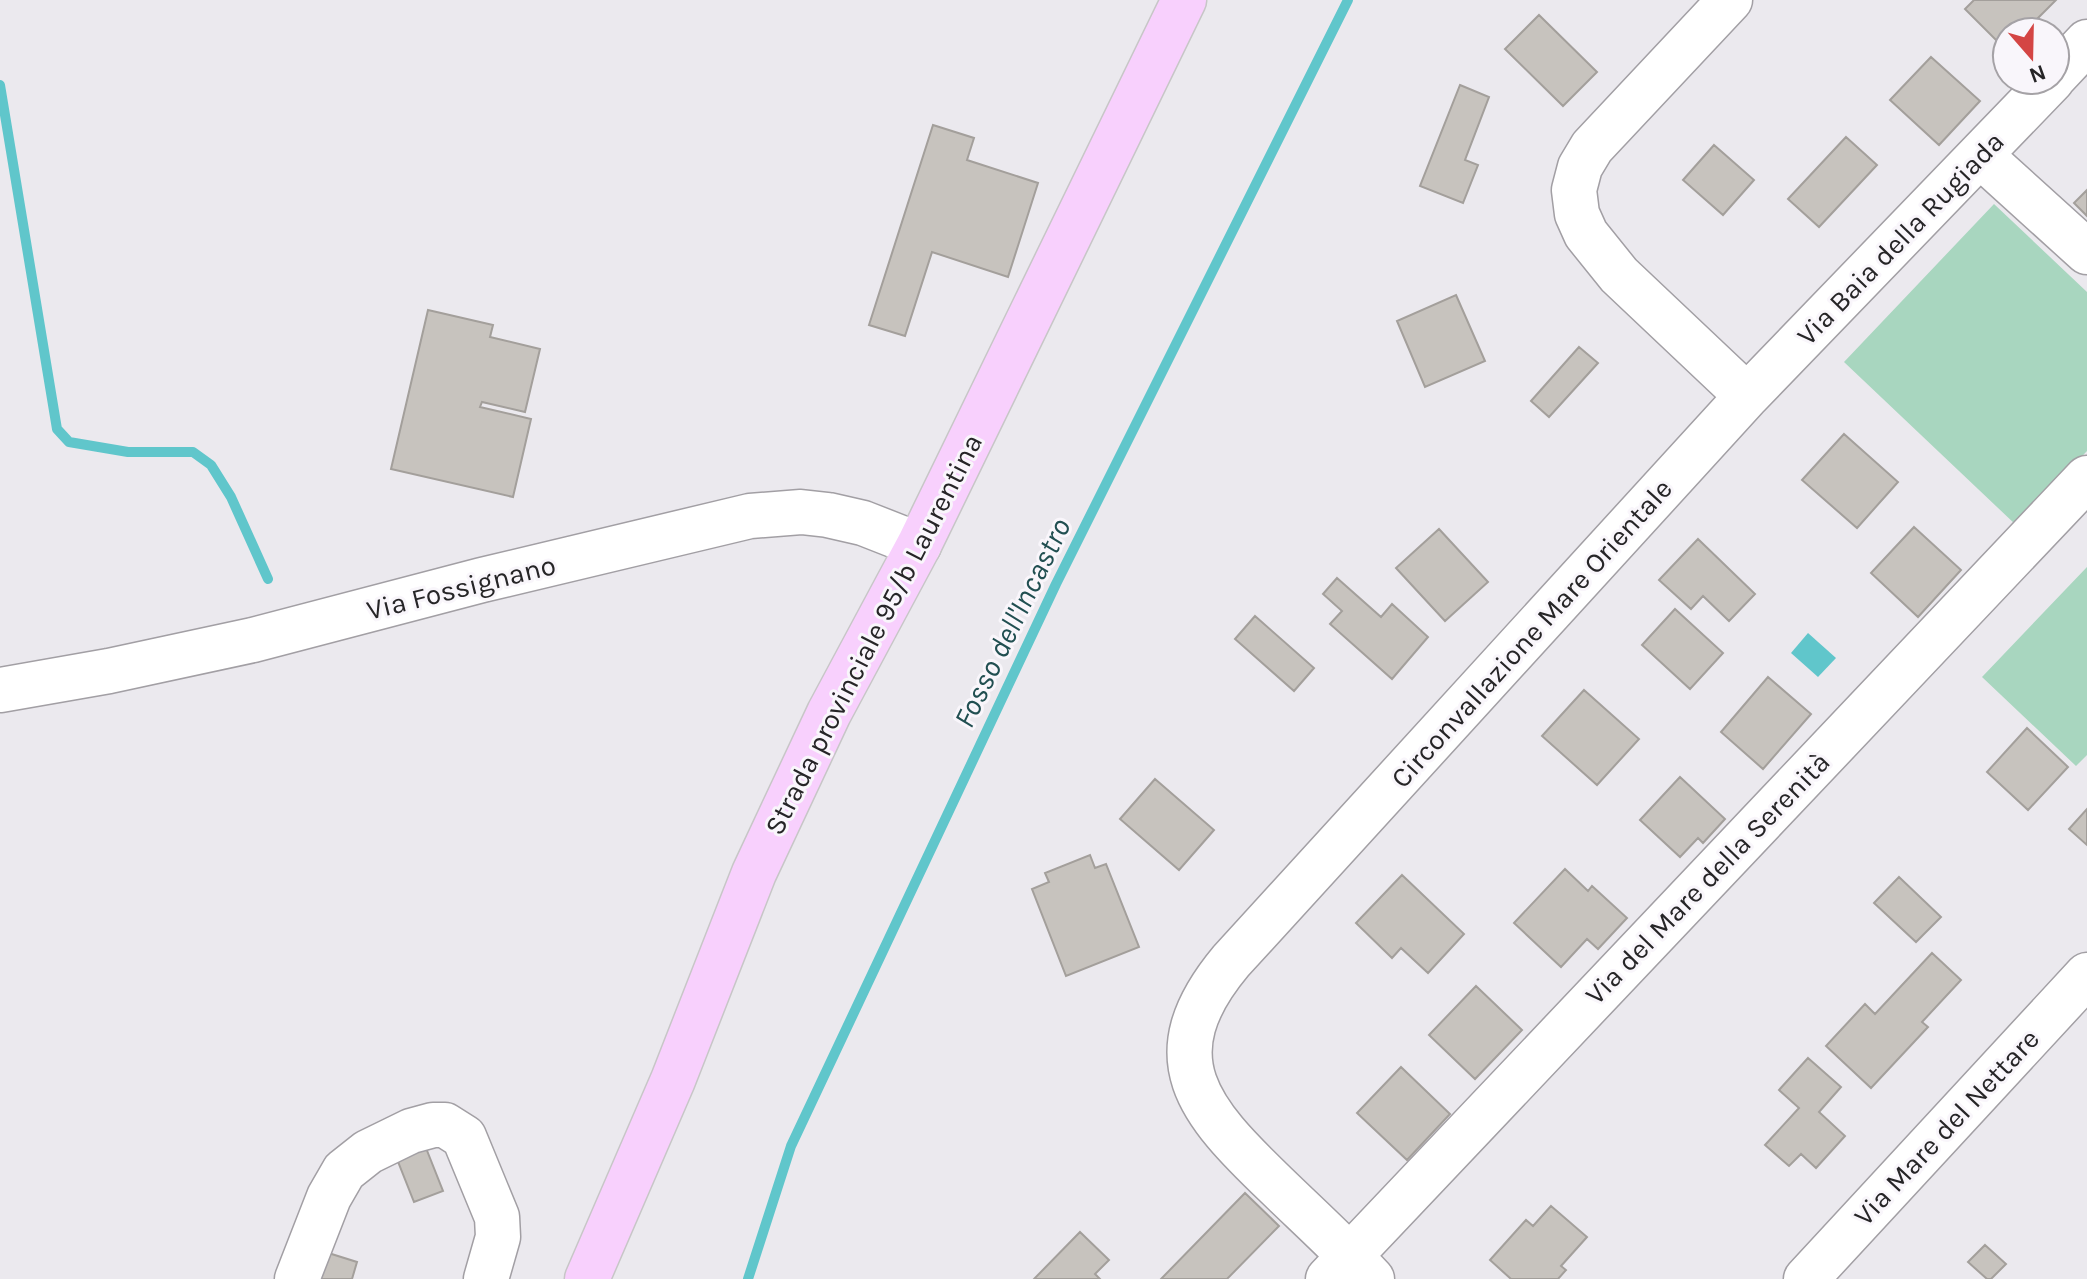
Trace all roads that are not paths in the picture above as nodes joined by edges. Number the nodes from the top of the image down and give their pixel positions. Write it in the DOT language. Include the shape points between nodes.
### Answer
graph roads {
  1 [pos="1184,0"];
  2 [pos="1730,0"];
  3 [pos="2087,42"];
  4 [pos="2071,59"];
  5 [pos="2036,96"];
  6 [pos="1981,156"];
  7 [pos="2087,252"];
  8 [pos="1747,396"];
  9 [pos="2087,478"];
  10 [pos="919,545"];
  11 [pos="0,690"];
  12 [pos="2087,975"];
  13 [pos="1350,1271"];
  14 [pos="297,1279"];
  15 [pos="486,1279"];
  16 [pos="587,1279"];
  17 [pos="1806,1279"];
  1 -- 10 [label="main road, Strada provinciale 95/b Laurentina"];
  2 -- 8 [label="street" via="1592,147 1580,167 1574,202 1586,234 1606,262"];
  3 -- 4 [label="street, Via Baia della Rugiada"];
  5 -- 6 [label="street, Via Baia della Rugiada"];
  6 -- 7 [label="street"];
  6 -- 8 [label="street, Via Baia della Rugiada"];
  8 -- 13 [label="street, Circonvallazione Mare Orientale" via="1231,961 1200,1006 1191,1065 1207,1112"];
  9 -- 13 [label="street, Via del Mare della Serenità"];
  10 -- 11 [label="street, Via Fossignano" via="828,515 750,516 253,640"];
  10 -- 16 [label="main road, Strada provinciale 95/b Laurentina" via="829,713 754,873"];
  12 -- 17 [label="street, Via Mare del Nettare"];
  14 -- 15 [label="street" via="344,1171 368,1152 411,1131 445,1125 464,1137 497,1217 498,1237"];
}
